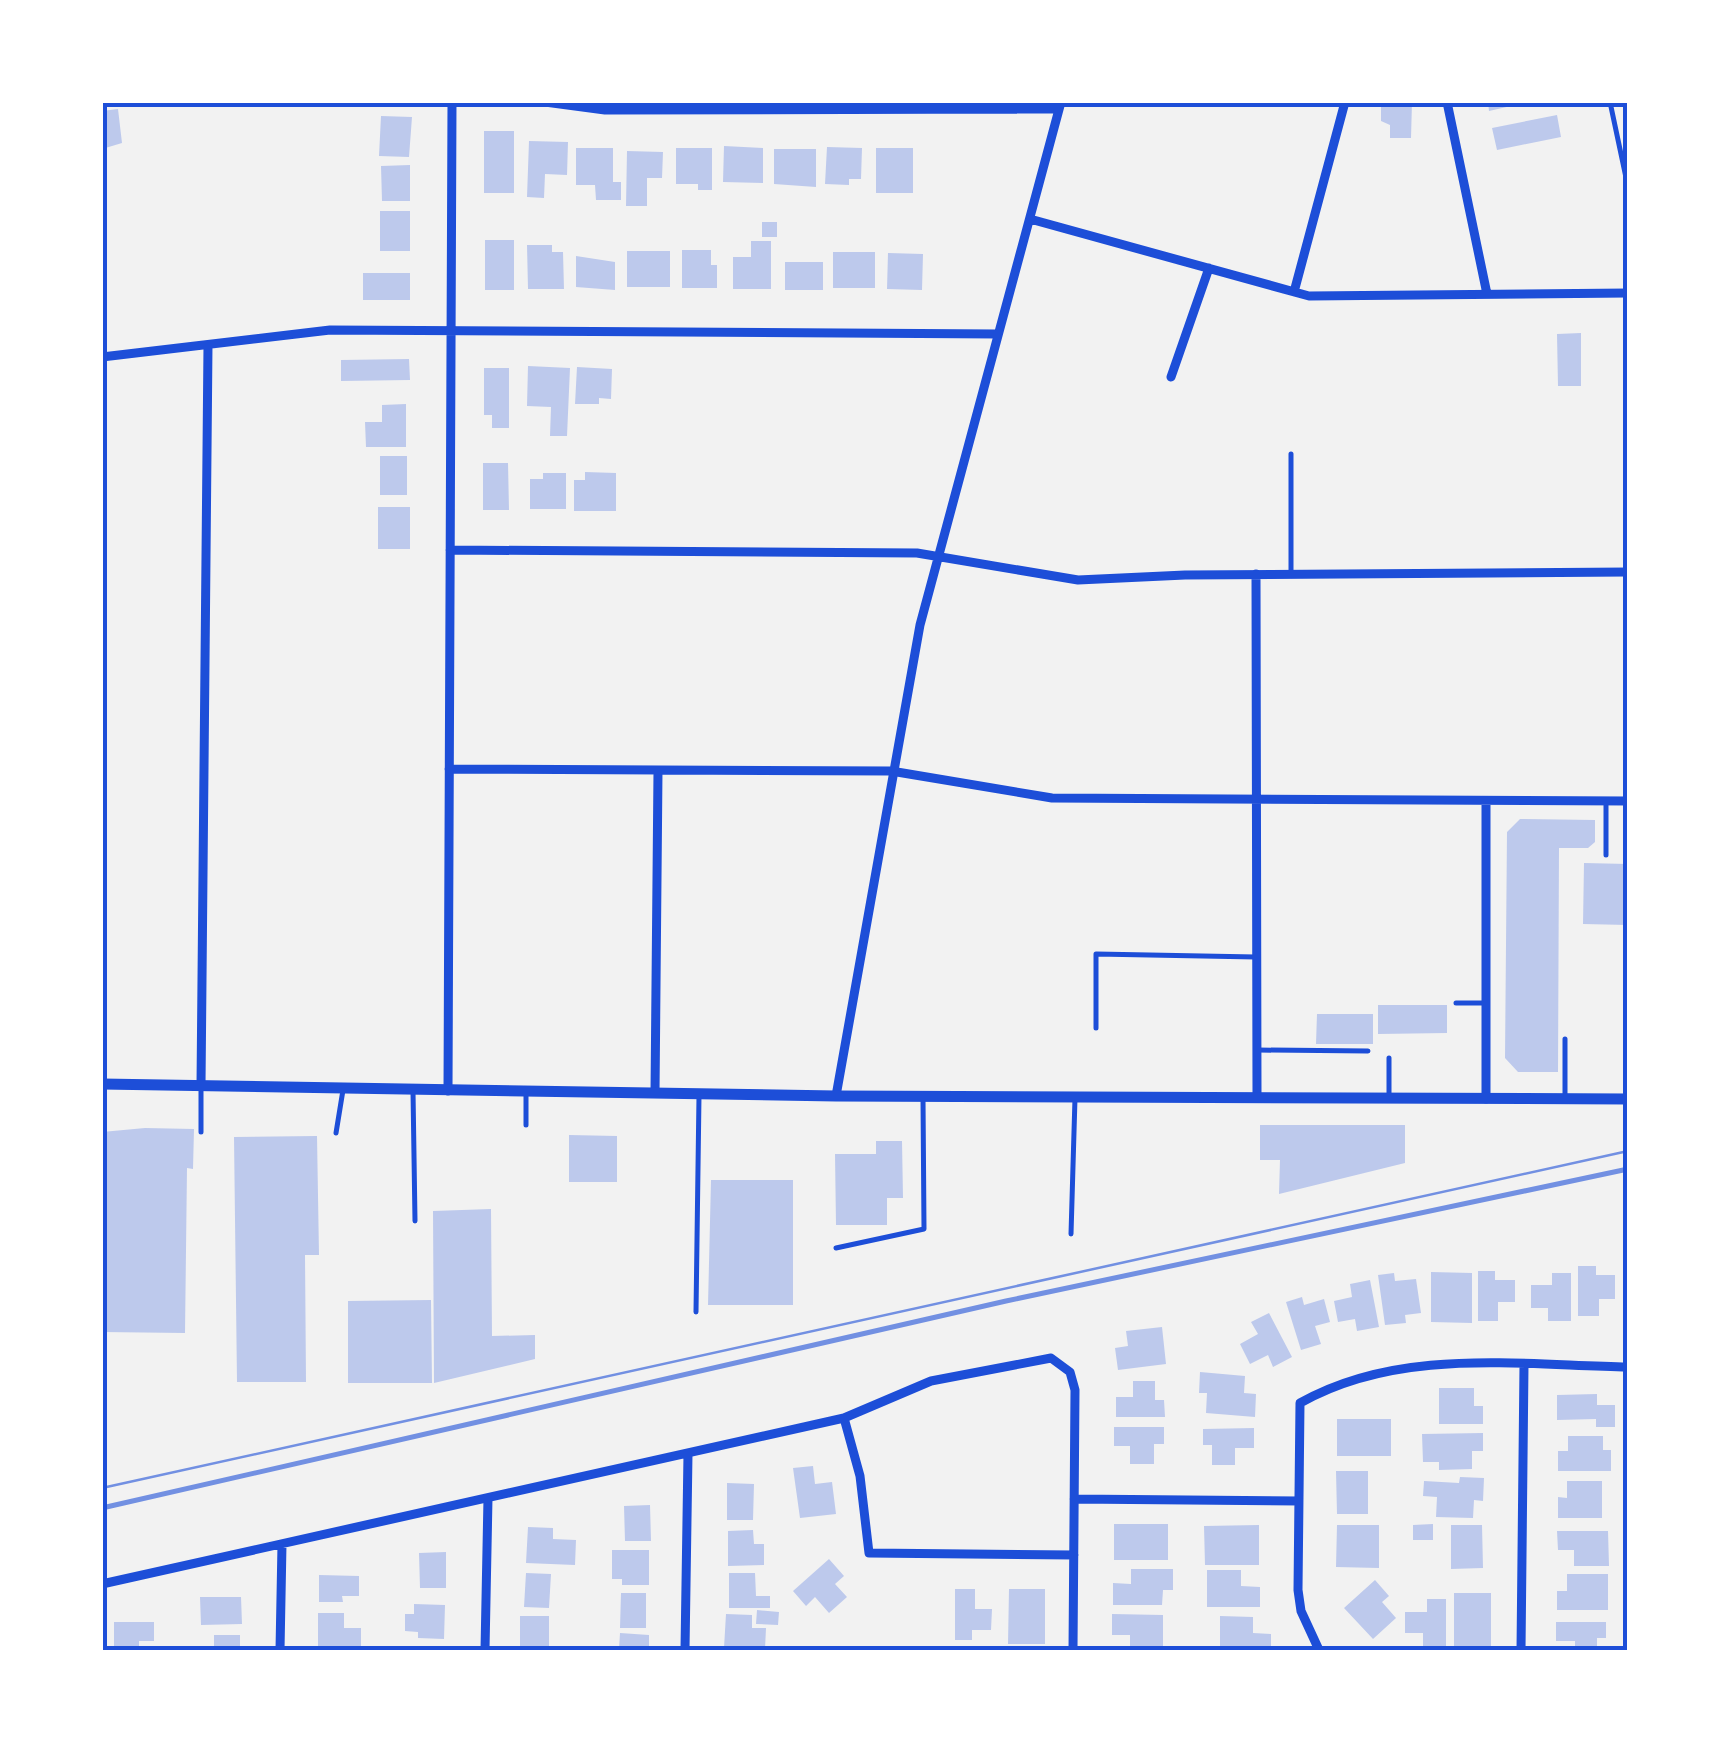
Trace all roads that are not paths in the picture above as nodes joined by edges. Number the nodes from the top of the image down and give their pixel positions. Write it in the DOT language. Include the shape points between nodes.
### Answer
graph roads {
  1 [pos="452,102"];
  2 [pos="545,102"];
  3 [pos="1345,102"];
  4 [pos="1447,102"];
  5 [pos="1610,102"];
  6 [pos="1060,106"];
  7 [pos="1628,187"];
  8 [pos="1030,218"];
  9 [pos="1209,268"];
  10 [pos="1294,292"];
  11 [pos="1628,293"];
  12 [pos="1487,294"];
  13 [pos="451,330"];
  14 [pos="998,334"];
  15 [pos="208,344"];
  16 [pos="102,357"];
  17 [pos="1172,376"];
  18 [pos="1291,454"];
  19 [pos="450,550"];
  20 [pos="939,554"];
  21 [pos="1628,572"];
  22 [pos="1256,574"];
  23 [pos="1291,574"];
  24 [pos="449,768"];
  25 [pos="891,770"];
  26 [pos="658,771"];
  27 [pos="1256,796"];
  28 [pos="1486,801"];
  29 [pos="1606,801"];
  30 [pos="1628,802"];
  31 [pos="1606,856"];
  32 [pos="1256,957"];
  33 [pos="1456,1003"];
  34 [pos="1486,1003"];
  35 [pos="1096,1028"];
  36 [pos="1564,1039"];
  37 [pos="1258,1050"];
  38 [pos="1368,1052"];
  39 [pos="1388,1058"];
  40 [pos="102,1084"];
  41 [pos="201,1085"];
  42 [pos="343,1090"];
  43 [pos="413,1091"];
  44 [pos="448,1091"];
  45 [pos="526,1092"];
  46 [pos="656,1093"];
  47 [pos="699,1093"];
  48 [pos="923,1095"];
  49 [pos="836,1096"];
  50 [pos="1075,1096"];
  51 [pos="1258,1097"];
  52 [pos="1388,1098"];
  53 [pos="1486,1098"];
  54 [pos="1628,1098"];
  55 [pos="1565,1099"];
  56 [pos="526,1125"];
  57 [pos="201,1132"];
  58 [pos="336,1134"];
  59 [pos="415,1221"];
  60 [pos="1070,1234"];
  61 [pos="836,1248"];
  62 [pos="696,1312"];
  63 [pos="1524,1365"];
  64 [pos="1628,1367"];
  65 [pos="844,1418"];
  66 [pos="688,1454"];
  67 [pos="488,1498"];
  68 [pos="1074,1499"];
  69 [pos="1298,1501"];
  70 [pos="282,1544"];
  71 [pos="1074,1555"];
  72 [pos="102,1584"];
  73 [pos="280,1650"];
  74 [pos="485,1650"];
  75 [pos="685,1650"];
  76 [pos="1073,1650"];
  77 [pos="1319,1650"];
  78 [pos="1521,1650"];
  1 -- 13 [label="street"];
  2 -- 6 [label="street" via="605,110"];
  3 -- 10 [label="street"];
  4 -- 12 [label="street"];
  5 -- 7 [label="lane"];
  6 -- 8 [label="street"];
  8 -- 9 [label="street"];
  8 -- 14 [label="street"];
  9 -- 10 [label="street"];
  9 -- 17 [label="street"];
  10 -- 12 [label="street"];
  11 -- 12 [label="street"];
  13 -- 14 [label="street"];
  13 -- 15 [label="street" via="330,330"];
  13 -- 19 [label="street"];
  14 -- 20 [label="street"];
  15 -- 16 [label="street"];
  15 -- 41 [label="street"];
  18 -- 23 [label="lane"];
  19 -- 20 [label="street"];
  19 -- 24 [label="street"];
  20 -- 22 [label="street" via="1078,580"];
  20 -- 25 [label="street"];
  21 -- 23 [label="street"];
  22 -- 23 [label="street"];
  22 -- 27 [label="street"];
  24 -- 26 [label="street"];
  24 -- 44 [label="street"];
  25 -- 26 [label="street"];
  25 -- 27 [label="street" via="1052,798"];
  25 -- 49 [label="street"];
  26 -- 46 [label="street"];
  27 -- 28 [label="street"];
  27 -- 32 [label="street"];
  28 -- 29 [label="street"];
  28 -- 34 [label="street"];
  29 -- 30 [label="street"];
  29 -- 31 [label="lane"];
  32 -- 35 [label="lane" via="1096,954"];
  32 -- 37 [label="street"];
  33 -- 34 [label="lane"];
  34 -- 53 [label="street"];
  36 -- 55 [label="lane"];
  37 -- 38 [label="lane"];
  37 -- 51 [label="street"];
  39 -- 52 [label="lane"];
  40 -- 41 [label="street"];
  41 -- 42 [label="street"];
  41 -- 57 [label="lane"];
  42 -- 43 [label="street"];
  42 -- 58 [label="lane"];
  43 -- 44 [label="street"];
  43 -- 59 [label="lane"];
  44 -- 45 [label="street"];
  45 -- 46 [label="street"];
  45 -- 56 [label="lane"];
  46 -- 47 [label="street"];
  47 -- 49 [label="street"];
  47 -- 62 [label="lane"];
  48 -- 49 [label="street"];
  48 -- 50 [label="street"];
  48 -- 61 [label="lane" via="924,1229"];
  50 -- 51 [label="street"];
  50 -- 60 [label="lane"];
  51 -- 52 [label="street"];
  52 -- 53 [label="street"];
  53 -- 55 [label="street"];
  54 -- 55 [label="street"];
  63 -- 64 [label="street"];
  63 -- 69 [label="street" via="1384,1370 1300,1404"];
  63 -- 78 [label="street"];
  65 -- 66 [label="street"];
  65 -- 68 [label="street" via="931,1381 1052,1358 1075,1383"];
  65 -- 71 [label="street" via="860,1476 869,1553"];
  66 -- 67 [label="street"];
  66 -- 75 [label="street"];
  67 -- 70 [label="street"];
  67 -- 74 [label="street"];
  68 -- 69 [label="street"];
  68 -- 71 [label="street"];
  69 -- 77 [label="street" via="1300,1611"];
  70 -- 72 [label="street"];
  70 -- 73 [label="street"];
  71 -- 76 [label="street"];
}
